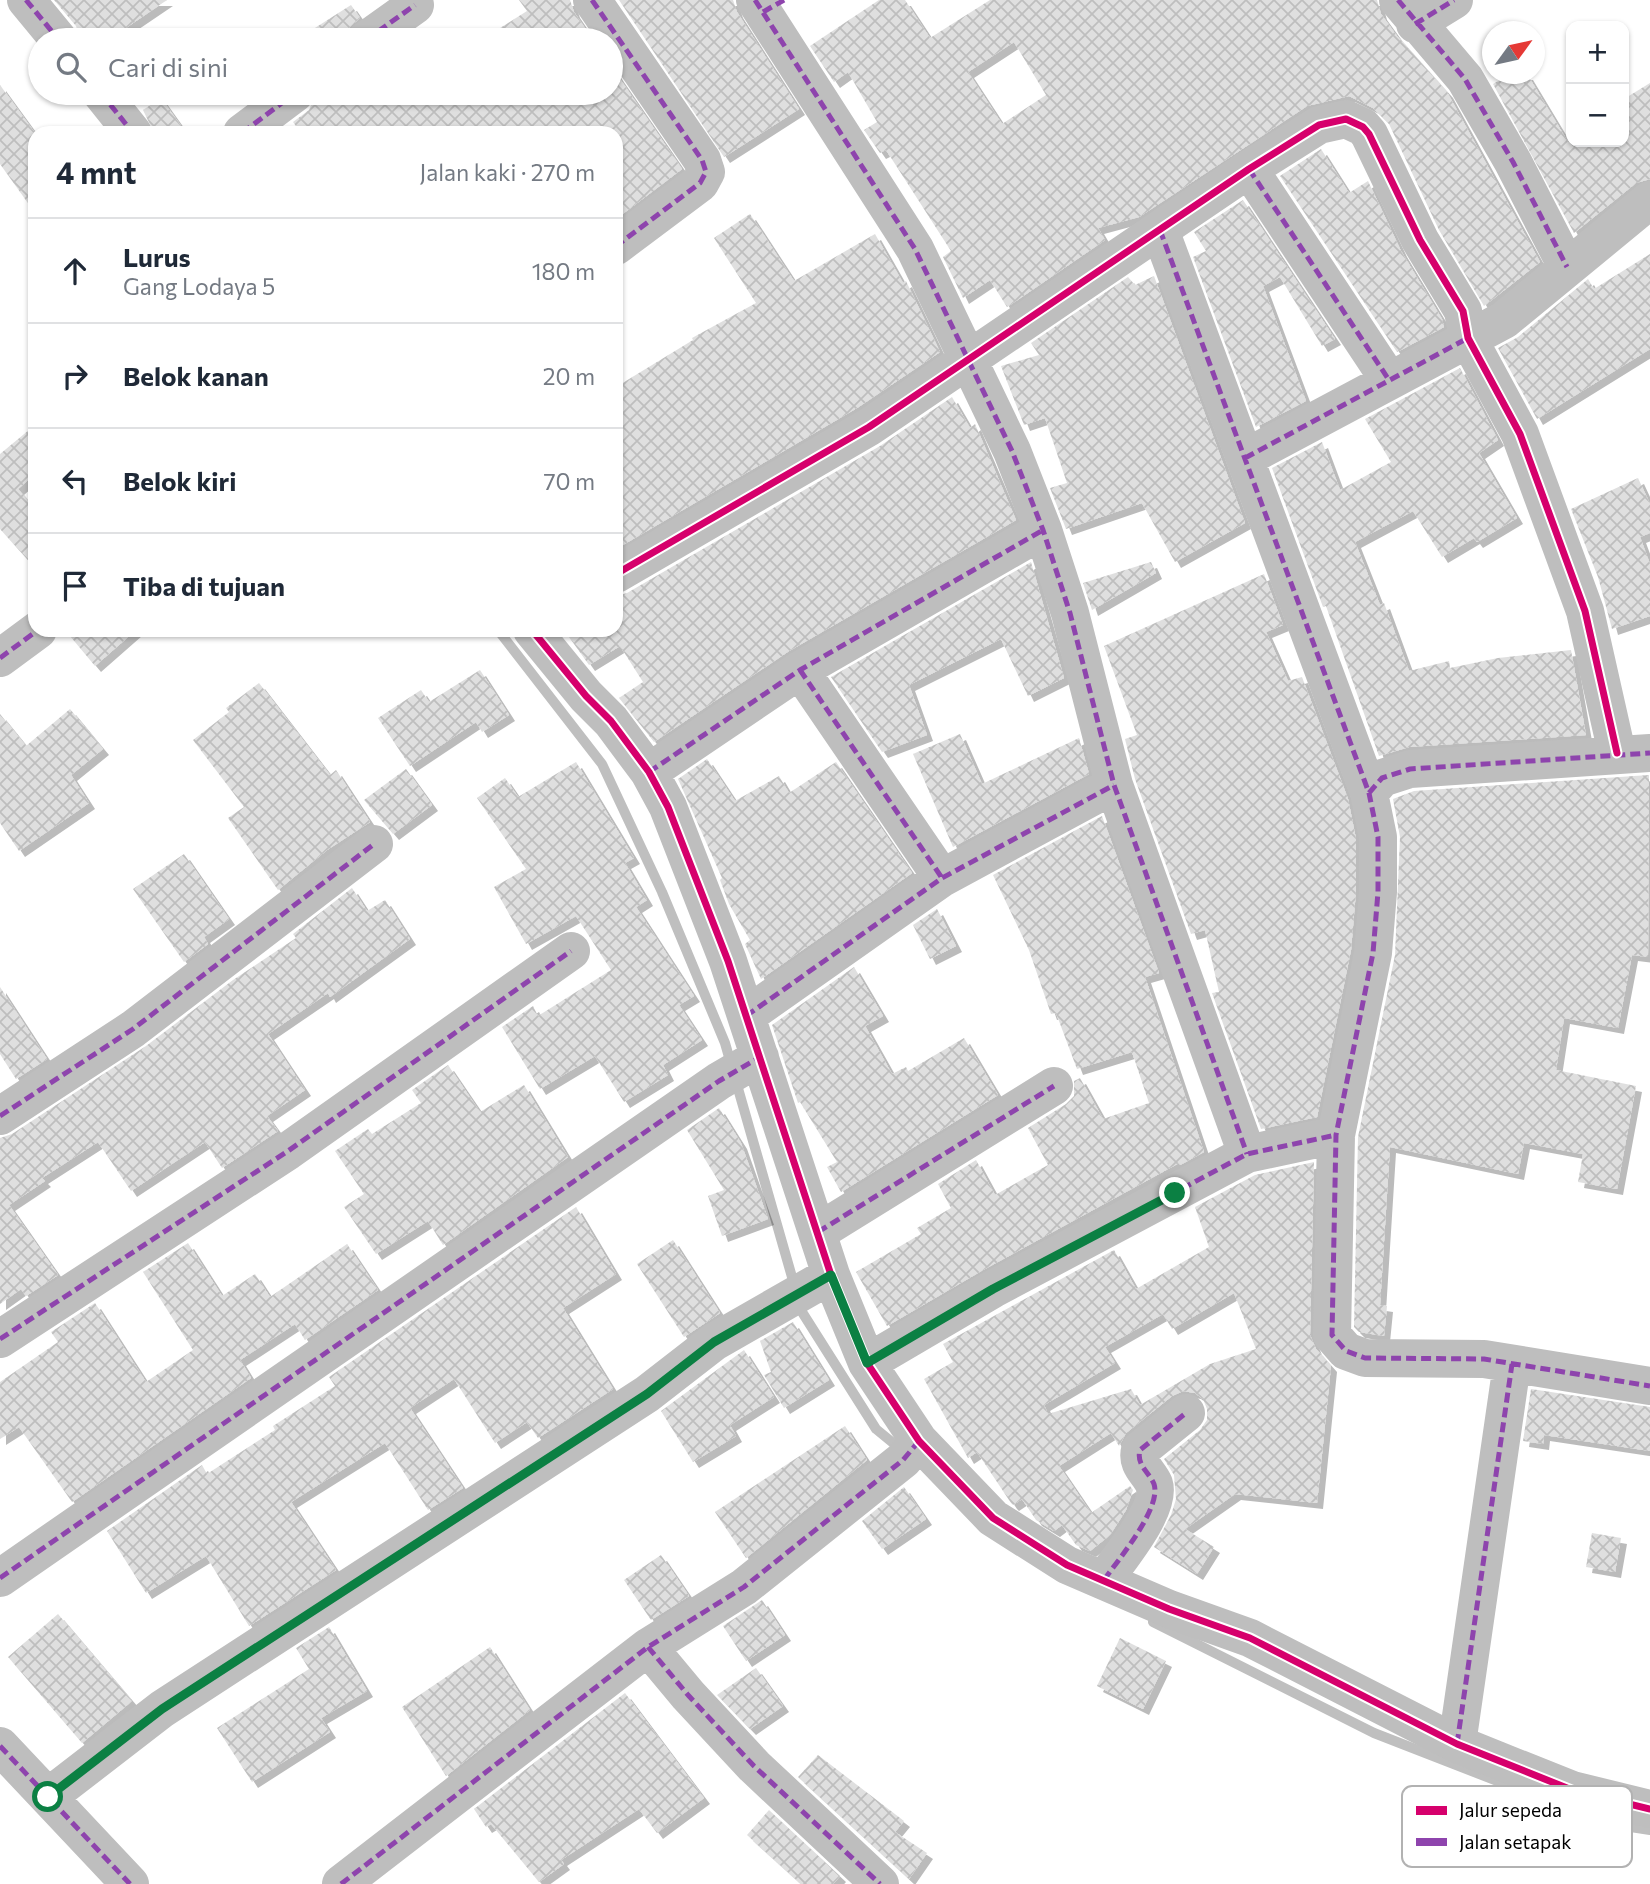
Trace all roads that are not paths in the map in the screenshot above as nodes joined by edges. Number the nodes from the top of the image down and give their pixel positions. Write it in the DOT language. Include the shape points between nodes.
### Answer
graph roads {
  1 [pos="26,0"];
  2 [pos="592,0"];
  3 [pos="1454,0"];
  4 [pos="767,4"];
  5 [pos="415,5"];
  6 [pos="1406,12"];
  7 [pos="49,28"];
  8 [pos="383,28"];
  9 [pos="612,28"];
  10 [pos="623,43"];
  11 [pos="111,105"];
  12 [pos="279,105"];
  13 [pos="128,126"];
  14 [pos="251,126"];
  15 [pos="1248,169"];
  16 [pos="1650,200"];
  17 [pos="1160,230"];
  18 [pos="623,241"];
  19 [pos="1567,267"];
  20 [pos="1468,338"];
  21 [pos="970,359"];
  22 [pos="1389,380"];
  23 [pos="1245,458"];
  24 [pos="1043,530"];
  25 [pos="623,570"];
  26 [pos="28,637"];
  27 [pos="537,637"];
  28 [pos="0,658"];
  29 [pos="800,670"];
  30 [pos="1633,753"];
  31 [pos="649,772"];
  32 [pos="1114,785"];
  33 [pos="1369,793"];
  34 [pos="373,844"];
  35 [pos="942,878"];
  36 [pos="571,951"];
  37 [pos="746,1016"];
  38 [pos="742,1067"];
  39 [pos="1054,1086"];
  40 [pos="0,1116"];
  41 [pos="1336,1135"];
  42 [pos="1247,1154"];
  43 [pos="818,1232"];
  44 [pos="809,1287"];
  45 [pos="0,1339"];
  46 [pos="867,1363"];
  47 [pos="1512,1364"];
  48 [pos="1650,1386"];
  49 [pos="1186,1413"];
  50 [pos="912,1450"];
  51 [pos="0,1578"];
  52 [pos="1104,1580"];
  53 [pos="648,1647"];
  54 [pos="1457,1744"];
  55 [pos="0,1745"];
  56 [pos="1562,1786"];
  57 [pos="48,1797"];
  58 [pos="1632,1805"];
  59 [pos="1650,1809"];
  60 [pos="130,1884"];
  61 [pos="341,1884"];
  62 [pos="880,1884"];
  1 -- 7 [label="street"];
  2 -- 9 [label="street"];
  3 -- 6 [label="street"];
  4 -- 21 [label="street" via="915,249"];
  5 -- 8 [label="street"];
  6 -- 19 [label="street" via="1465,79"];
  10 -- 18 [label="street" via="706,172 700,183"];
  11 -- 13 [label="street"];
  12 -- 14 [label="street"];
  15 -- 17 [label="street"];
  15 -- 20 [label="street" via="1319,125 1346,119 1363,127 1420,240 1463,311"];
  15 -- 22 [label="street"];
  16 -- 19 [label="street"];
  17 -- 21 [label="street"];
  17 -- 23 [label="street"];
  19 -- 20 [label="street" via="1504,320"];
  20 -- 22 [label="street"];
  20 -- 30 [label="street" via="1520,435"];
  21 -- 24 [label="street"];
  21 -- 25 [label="street" via="869,427"];
  22 -- 23 [label="street"];
  23 -- 33 [label="street"];
  24 -- 29 [label="street"];
  24 -- 32 [label="street" via="1070,613"];
  26 -- 28 [label="street"];
  27 -- 31 [label="street"];
  29 -- 31 [label="street"];
  29 -- 35 [label="street"];
  30 -- 33 [label="street" via="1409,769 1382,778"];
  31 -- 37 [label="street" via="668,807"];
  32 -- 35 [label="street"];
  32 -- 42 [label="street"];
  33 -- 41 [label="street" via="1378,837 1373,953"];
  34 -- 40 [label="street" via="133,1029"];
  35 -- 37 [label="street"];
  36 -- 45 [label="street" via="288,1152"];
  37 -- 38 [label="street"];
  38 -- 43 [label="street"];
  38 -- 51 [label="street"];
  39 -- 43 [label="street"];
  41 -- 42 [label="street"];
  41 -- 47 [label="street" via="1331,1326 1338,1345 1365,1358 1484,1359"];
  42 -- 46 [label="street" via="993,1289"];
  43 -- 44 [label="street"];
  44 -- 46 [label="street"];
  44 -- 57 [label="street" via="714,1342 647,1394 162,1709"];
  46 -- 50 [label="street"];
  47 -- 48 [label="street"];
  47 -- 54 [label="street"];
  49 -- 52 [label="street" via="1139,1450 1140,1464 1154,1485 1155,1502"];
  50 -- 52 [label="street" via="993,1518 1067,1565"];
  50 -- 53 [label="street" via="744,1587"];
  52 -- 54 [label="street" via="1250,1638"];
  53 -- 61 [label="street"];
  53 -- 62 [label="street" via="754,1766"];
  54 -- 56 [label="street"];
  55 -- 57 [label="street"];
  57 -- 60 [label="street"];
  58 -- 59 [label="street"];
}
